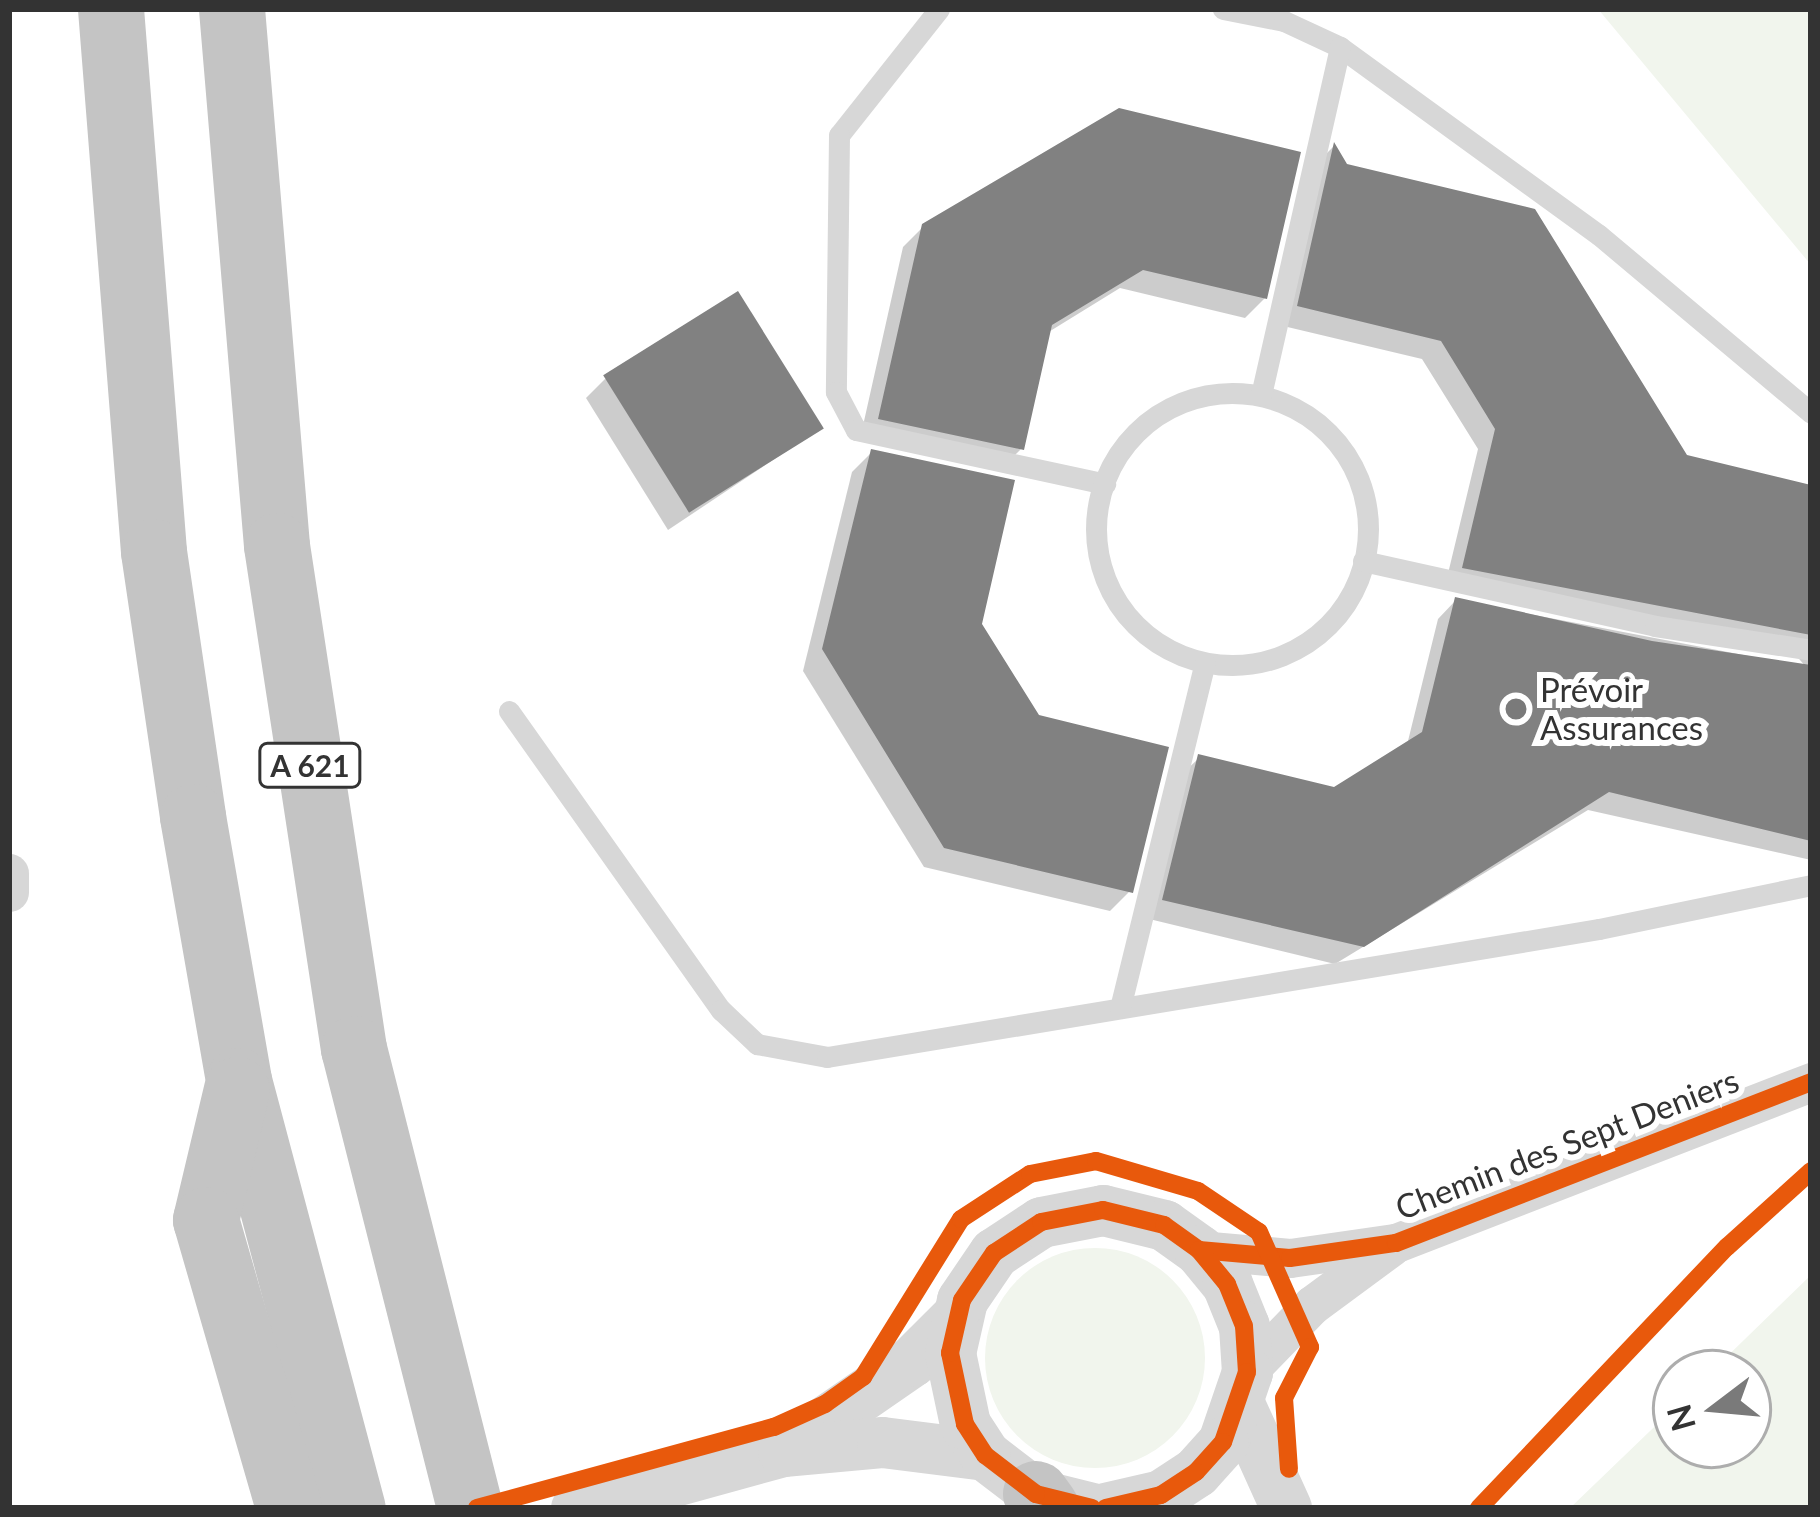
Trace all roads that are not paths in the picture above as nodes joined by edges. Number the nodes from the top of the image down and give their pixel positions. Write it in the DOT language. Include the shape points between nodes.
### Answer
graph roads {
  1 [pos="111,9"];
  2 [pos="232,9"];
  3 [pos="939,9"];
  4 [pos="1223,9"];
  5 [pos="1340,47"];
  6 [pos="1261,395"];
  7 [pos="1811,412"];
  8 [pos="1105,484"];
  9 [pos="1363,561"];
  10 [pos="1811,650"];
  11 [pos="1204,663"];
  12 [pos="509,711"];
  13 [pos="9,873"];
  14 [pos="1811,885"];
  15 [pos="9,892"];
  16 [pos="1120,1008"];
  17 [pos="239,1081"];
  18 [pos="1811,1082"];
  19 [pos="1396,1243"];
  20 [pos="1199,1250"];
  21 [pos="956,1317"];
  22 [pos="1244,1389"];
  23 [pos="782,1451"];
  24 [pos="985,1455"];
  25 [pos="1161,1495"];
  26 [pos="1058,1504"];
  27 [pos="289,1508"];
  28 [pos="353,1508"];
  29 [pos="470,1508"];
  30 [pos="576,1508"];
  31 [pos="1105,1508"];
  32 [pos="1210,1508"];
  33 [pos="1286,1508"];
  1 -- 17 [label="highway" via="154,552"];
  2 -- 29 [label="highway, A 621" via="277,546 354,1049"];
  3 -- 8 [label="lane" via="839,135 836,392 856,430"];
  4 -- 5 [label="lane" via="1284,21"];
  5 -- 6 [label="lane"];
  5 -- 7 [label="lane" via="1599,235"];
  6 -- 8 [label="lane" via="1218,393 1177,404 1141,428"];
  6 -- 9 [label="lane" via="1304,413 1340,444 1363,486"];
  8 -- 11 [label="lane" via="1096,544 1108,584 1132,621"];
  9 -- 10 [label="lane" via="1654,626"];
  9 -- 11 [label="lane" via="1335,620 1297,650 1252,664"];
  11 -- 16 [label="lane"];
  12 -- 16 [label="lane" via="721,1010 757,1044 827,1057"];
  13 -- 15 [label="street"];
  14 -- 16 [label="lane"];
  17 -- 27 [label="highway" via="206,1220"];
  17 -- 28 [label="highway"];
  18 -- 19 [label="street, Chemin des Sept Deniers"];
  19 -- 20 [label="street, Chemin des Sept Deniers" via="1291,1258"];
  19 -- 22 [label="street" via="1312,1305"];
  20 -- 21 [label="street" via="1164,1225 1124,1212 1061,1214 994,1253"];
  20 -- 22 [label="street" via="1236,1305"];
  21 -- 23 [label="street" via="912,1361"];
  21 -- 24 [label="street" via="953,1390"];
  22 -- 25 [label="street" via="1196,1472"];
  22 -- 33 [label="street"];
  23 -- 24 [label="street" via="882,1442"];
  23 -- 30 [label="street"];
  24 -- 26 [label="street"];
  25 -- 31 [label="street"];
  25 -- 32 [label="street"];
}
